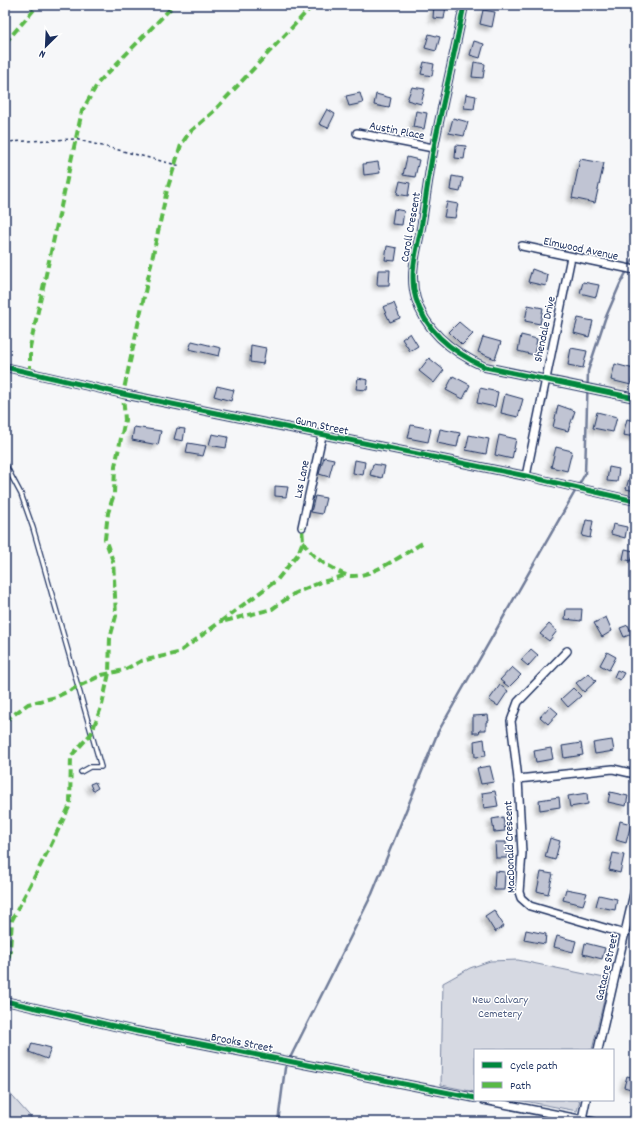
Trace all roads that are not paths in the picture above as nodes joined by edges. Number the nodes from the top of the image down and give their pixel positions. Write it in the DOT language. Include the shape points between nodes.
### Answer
graph roads {
  1 [pos="464,5"];
  2 [pos="357,133"];
  3 [pos="433,148"];
  4 [pos="522,246"];
  5 [pos="571,257"];
  6 [pos="635,270"];
  7 [pos="5,367"];
  8 [pos="544,380"];
  9 [pos="635,398"];
  10 [pos="322,436"];
  11 [pos="5,464"];
  12 [pos="526,476"];
  13 [pos="635,501"];
  14 [pos="302,527"];
  15 [pos="567,651"];
  16 [pos="81,772"];
  17 [pos="635,774"];
  18 [pos="518,779"];
  19 [pos="635,889"];
  20 [pos="625,934"];
  21 [pos="5,1001"];
  22 [pos="598,1049"];
  23 [pos="474,1098"];
  24 [pos="489,1101"];
  25 [pos="586,1101"];
  26 [pos="582,1119"];
  27 [pos="594,1122"];
  1 -- 3 [label="street, Caroll Crescent"];
  2 -- 3 [label="street, Austin Place"];
  3 -- 8 [label="street, Caroll Crescent" via="421,229 413,261 413,286 420,311 443,342 467,359 494,370"];
  4 -- 5 [label="street, Elmwood Avenue"];
  5 -- 6 [label="street, Elmwood Avenue"];
  5 -- 8 [label="street, Shendale Drive"];
  7 -- 10 [label="street, Gunn Street"];
  8 -- 9 [label="street, Caroll Crescent"];
  8 -- 12 [label="street, Shendale Drive"];
  10 -- 12 [label="street, Gunn Street"];
  10 -- 14 [label="street, Lxs Lane"];
  11 -- 16 [label="lane" via="21,494 33,528 101,767 90,767"];
  12 -- 13 [label="street, Gunn Street"];
  15 -- 18 [label="street" via="518,702 514,712 511,721"];
  17 -- 18 [label="street" via="613,769"];
  18 -- 20 [label="street, MacDonald Crescent" via="522,853 519,892 521,898 535,908"];
  19 -- 20 [label="street, Gatacre Street"];
  20 -- 22 [label="street, Gatacre Street"];
  21 -- 23 [label="street, Brooks Street" via="166,1037"];
  24 -- 26 [label="street"];
  25 -- 26 [label="street"];
  26 -- 27 [label="street"];
}
